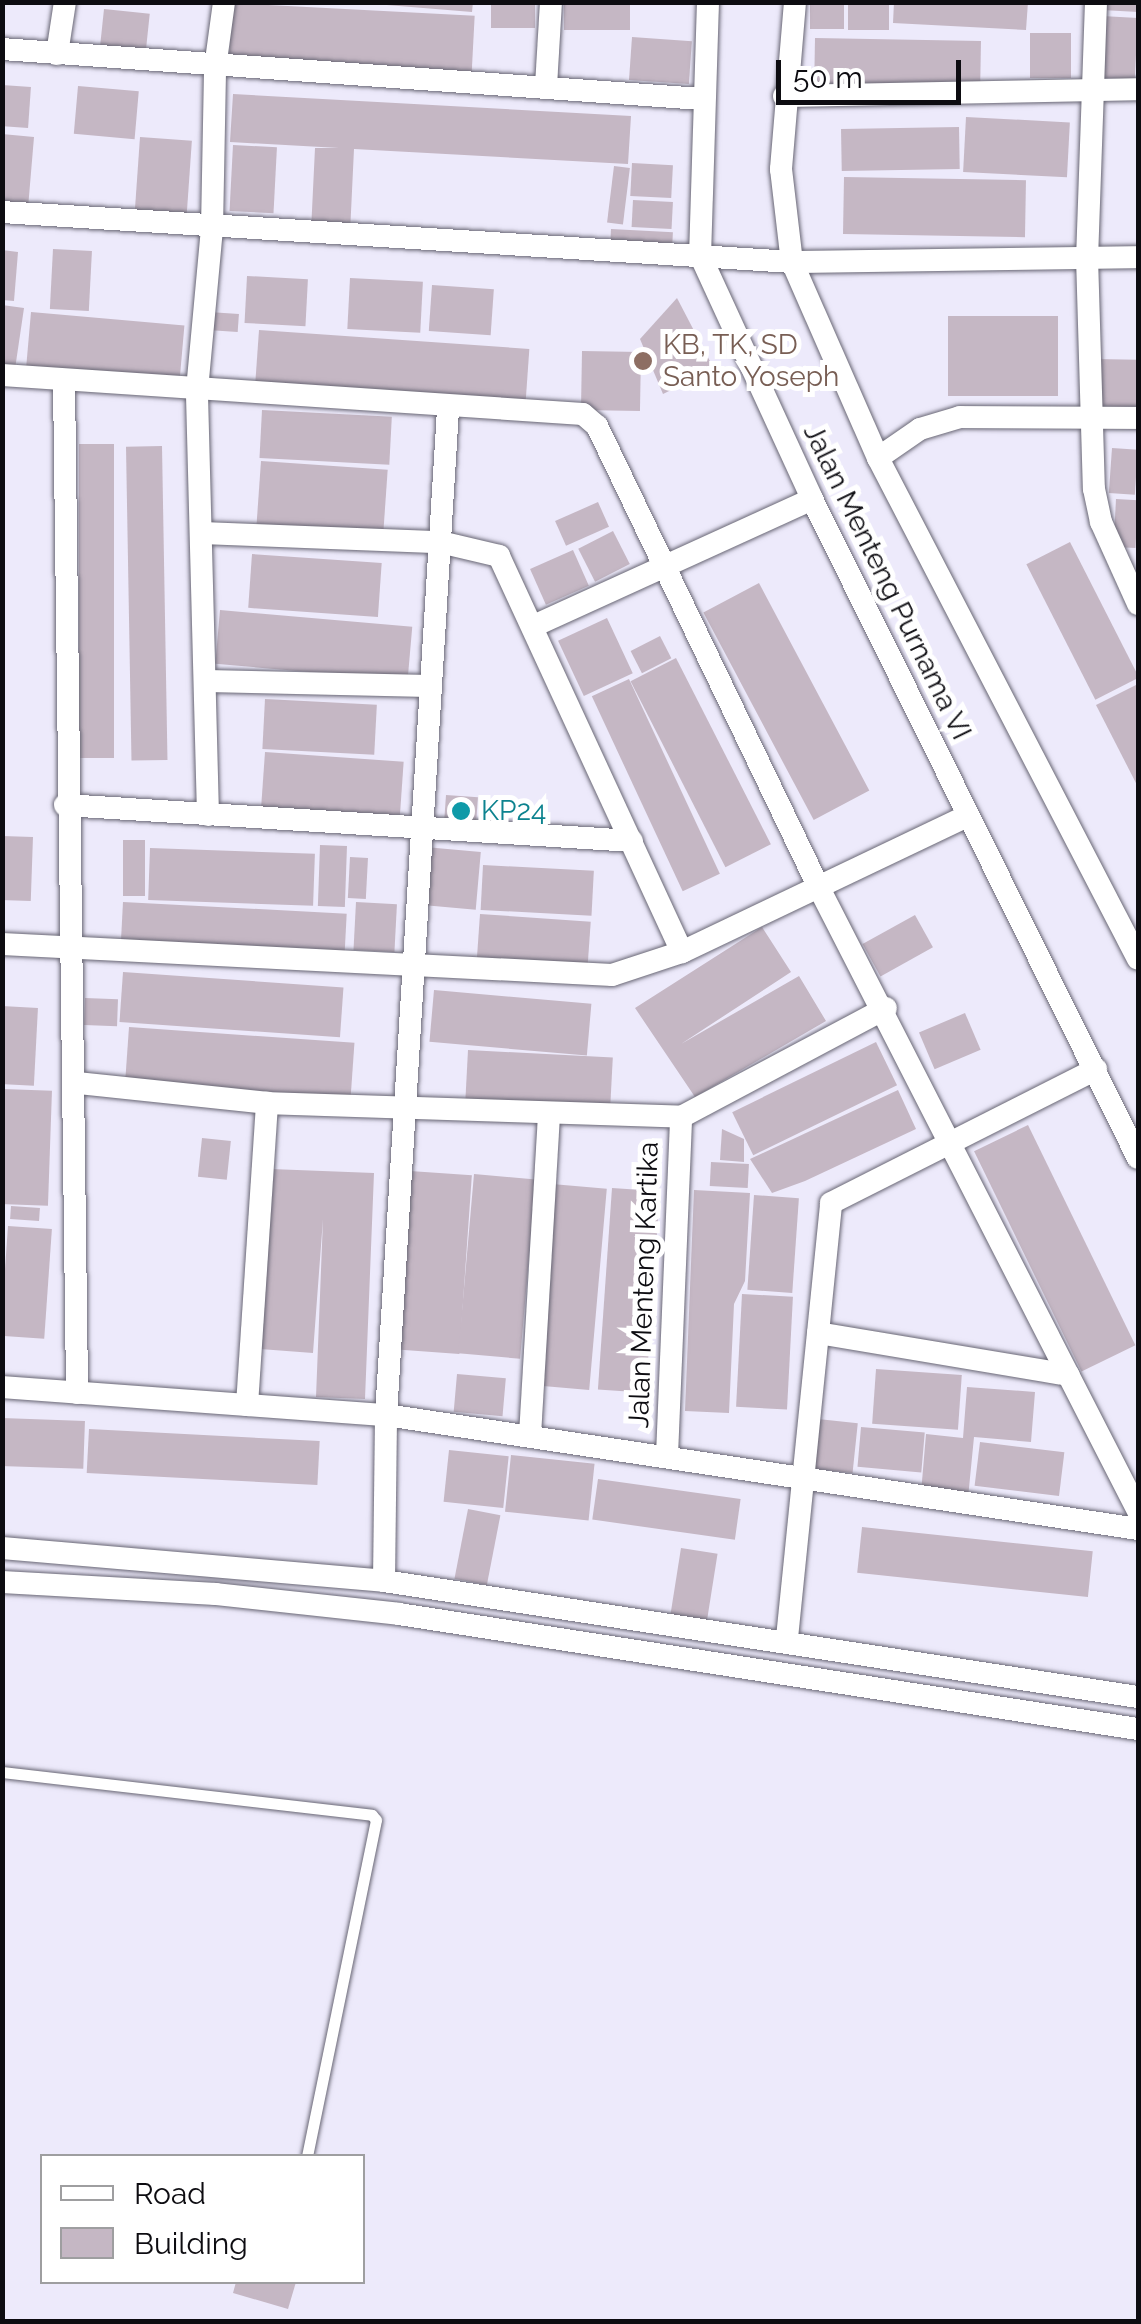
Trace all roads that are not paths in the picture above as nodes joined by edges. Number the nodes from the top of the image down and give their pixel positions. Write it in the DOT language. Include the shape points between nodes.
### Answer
graph roads {
  1 [pos="66,2"];
  2 [pos="224,2"];
  3 [pos="551,2"];
  4 [pos="708,2"];
  5 [pos="795,2"];
  6 [pos="1096,2"];
  7 [pos="2,50"];
  8 [pos="58,54"];
  9 [pos="215,68"];
  10 [pos="546,86"];
  11 [pos="1092,90"];
  12 [pos="1138,90"];
  13 [pos="784,96"];
  14 [pos="702,99"];
  15 [pos="2,212"];
  16 [pos="212,228"];
  17 [pos="712,256"];
  18 [pos="1087,257"];
  19 [pos="1138,257"];
  20 [pos="784,261"];
  21 [pos="2,376"];
  22 [pos="64,381"];
  23 [pos="198,390"];
  24 [pos="448,409"];
  25 [pos="1092,418"];
  26 [pos="1138,418"];
  27 [pos="878,458"];
  28 [pos="812,498"];
  29 [pos="202,533"];
  30 [pos="440,542"];
  31 [pos="664,561"];
  32 [pos="1130,567"];
  33 [pos="1138,604"];
  34 [pos="536,625"];
  35 [pos="207,680"];
  36 [pos="429,686"];
  37 [pos="66,806"];
  38 [pos="208,815"];
  39 [pos="967,816"];
  40 [pos="423,826"];
  41 [pos="632,841"];
  42 [pos="819,888"];
  43 [pos="2,944"];
  44 [pos="76,949"];
  45 [pos="682,952"];
  46 [pos="1138,959"];
  47 [pos="414,969"];
  48 [pos="886,1008"];
  49 [pos="1096,1069"];
  50 [pos="78,1084"];
  51 [pos="266,1103"];
  52 [pos="406,1110"];
  53 [pos="549,1116"];
  54 [pos="682,1118"];
  55 [pos="952,1138"];
  56 [pos="1138,1158"];
  57 [pos="818,1332"];
  58 [pos="1069,1375"];
  59 [pos="2,1388"];
  60 [pos="77,1393"];
  61 [pos="247,1405"];
  62 [pos="386,1415"];
  63 [pos="530,1435"];
  64 [pos="667,1455"];
  65 [pos="807,1478"];
  66 [pos="1138,1511"];
  67 [pos="1138,1529"];
  68 [pos="2,1548"];
  69 [pos="384,1581"];
  70 [pos="2,1582"];
  71 [pos="786,1638"];
  72 [pos="1138,1697"];
  73 [pos="1138,1729"];
  74 [pos="2,1772"];
  75 [pos="307,2154"];
  1 -- 8 [label="street"];
  2 -- 9 [label="street"];
  3 -- 10 [label="street"];
  4 -- 14 [label="street, Jalan Menteng Purnama VI"];
  5 -- 13 [label="street, Jalan Menteng Purnama VI"];
  6 -- 11 [label="street"];
  7 -- 8 [label="street"];
  8 -- 9 [label="street"];
  9 -- 10 [label="street"];
  9 -- 16 [label="street"];
  10 -- 14 [label="street"];
  11 -- 12 [label="street"];
  11 -- 13 [label="street"];
  11 -- 18 [label="street"];
  13 -- 20 [label="street, Jalan Menteng Purnama VI"];
  14 -- 17 [label="street, Jalan Menteng Purnama VI"];
  15 -- 16 [label="street"];
  16 -- 17 [label="street"];
  16 -- 23 [label="street"];
  17 -- 20 [label="street"];
  17 -- 28 [label="street, Jalan Menteng Purnama VI"];
  18 -- 19 [label="street"];
  18 -- 20 [label="street"];
  18 -- 25 [label="street"];
  20 -- 27 [label="street, Jalan Menteng Purnama VI"];
  21 -- 22 [label="street"];
  22 -- 23 [label="street"];
  22 -- 37 [label="street"];
  23 -- 24 [label="street"];
  23 -- 29 [label="street"];
  24 -- 30 [label="street"];
  24 -- 31 [label="street" via="584,414 597,426"];
  25 -- 26 [label="street"];
  25 -- 27 [label="street" via="960,417 920,429"];
  25 -- 32 [label="street" via="1098,506"];
  27 -- 46 [label="street, Jalan Menteng Purnama VI"];
  28 -- 31 [label="street"];
  28 -- 39 [label="street, Jalan Menteng Purnama VI"];
  29 -- 30 [label="street"];
  29 -- 35 [label="street"];
  30 -- 34 [label="street" via="499,556"];
  30 -- 36 [label="street"];
  31 -- 34 [label="street"];
  31 -- 42 [label="street"];
  32 -- 33 [label="street"];
  34 -- 41 [label="street"];
  35 -- 36 [label="street"];
  35 -- 38 [label="street"];
  36 -- 40 [label="street"];
  37 -- 38 [label="street"];
  37 -- 44 [label="street"];
  38 -- 40 [label="street"];
  39 -- 42 [label="street"];
  39 -- 49 [label="street, Jalan Menteng Purnama VI"];
  40 -- 41 [label="street"];
  40 -- 47 [label="street"];
  41 -- 45 [label="street"];
  42 -- 45 [label="street"];
  42 -- 48 [label="street"];
  43 -- 44 [label="street"];
  44 -- 47 [label="street"];
  44 -- 50 [label="street"];
  45 -- 47 [label="street" via="612,975"];
  47 -- 52 [label="street"];
  48 -- 54 [label="street"];
  48 -- 55 [label="street"];
  49 -- 55 [label="street"];
  49 -- 56 [label="street, Jalan Menteng Purnama VI"];
  50 -- 51 [label="street"];
  50 -- 60 [label="street"];
  51 -- 52 [label="street"];
  51 -- 61 [label="street"];
  52 -- 53 [label="street"];
  52 -- 62 [label="street"];
  53 -- 54 [label="street"];
  53 -- 63 [label="street"];
  54 -- 64 [label="street, Jalan Menteng Kartika"];
  55 -- 57 [label="street" via="831,1202"];
  55 -- 58 [label="street"];
  57 -- 58 [label="street"];
  57 -- 65 [label="street"];
  58 -- 66 [label="street"];
  59 -- 60 [label="street"];
  60 -- 61 [label="street"];
  61 -- 62 [label="street"];
  62 -- 63 [label="street"];
  62 -- 69 [label="street"];
  63 -- 64 [label="street"];
  64 -- 65 [label="street"];
  65 -- 67 [label="street"];
  65 -- 71 [label="street"];
  68 -- 69 [label="street"];
  69 -- 71 [label="street"];
  70 -- 73 [label="street" via="216,1594 399,1614"];
  71 -- 72 [label="street"];
  74 -- 75 [label="lane" via="372,1814 376,1820"];
}
